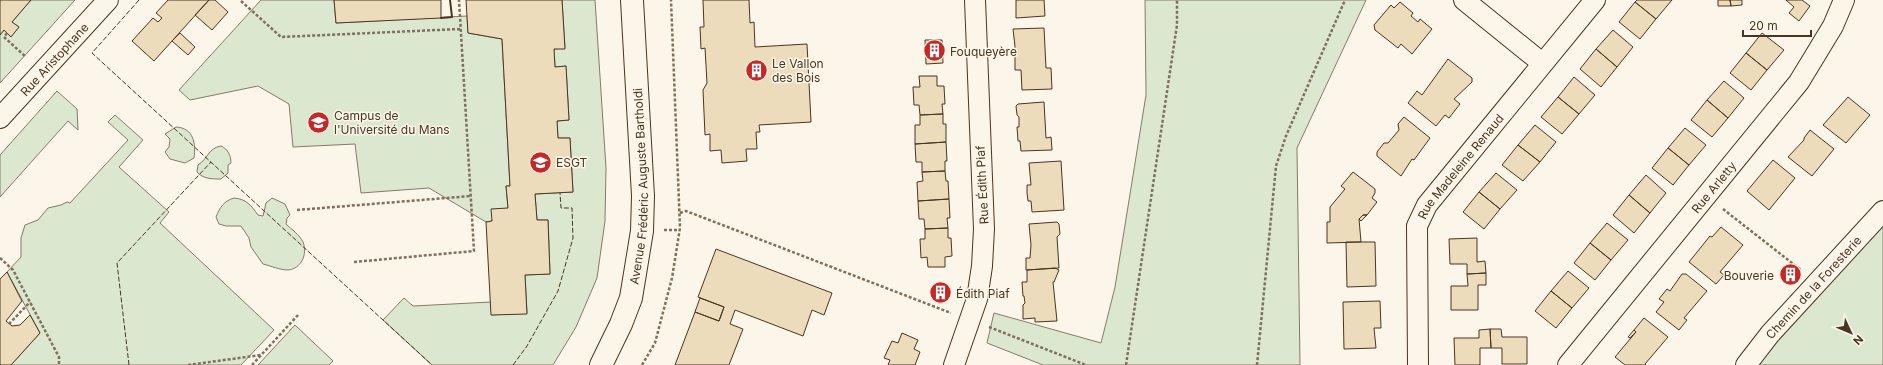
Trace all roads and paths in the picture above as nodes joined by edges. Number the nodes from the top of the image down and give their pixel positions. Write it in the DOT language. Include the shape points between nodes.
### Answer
graph roads {
  1 [pos="108,0"];
  2 [pos="459,0"];
  3 [pos="632,0"];
  4 [pos="671,0"];
  5 [pos="975,0"];
  6 [pos="1177,0"];
  7 [pos="1344,0"];
  8 [pos="1464,0"];
  9 [pos="1595,0"];
  10 [pos="1844,0"];
  11 [pos="241,1"];
  12 [pos="460,29"];
  13 [pos="7,33"];
  14 [pos="1542,63"];
  15 [pos="42,71"];
  16 [pos="0,118"];
  17 [pos="471,196"];
  18 [pos="1707,196"];
  19 [pos="297,210"];
  20 [pos="1883,211"];
  21 [pos="680,213"];
  22 [pos="0,258"];
  23 [pos="354,262"];
  24 [pos="1816,283"];
  25 [pos="30,302"];
  26 [pos="299,314"];
  27 [pos="970,320"];
  28 [pos="9,324"];
  29 [pos="261,355"];
  30 [pos="59,365"];
  31 [pos="188,365"];
  32 [pos="252,365"];
  33 [pos="601,365"];
  34 [pos="642,365"];
  35 [pos="954,365"];
  36 [pos="1086,365"];
  37 [pos="1126,365"];
  38 [pos="1257,365"];
  39 [pos="1418,365"];
  40 [pos="1568,365"];
  41 [pos="1746,365"];
  1 -- 15 [label="street, Rue Aristophane"];
  2 -- 12 [label="path"];
  3 -- 33 [label="street, Avenue Frédéric Auguste Bartholdi" via="643,196 642,231 631,298"];
  4 -- 21 [label="path"];
  5 -- 27 [label="street, Rue Édith Piaf" via="984,229 977,299"];
  6 -- 37 [label="path" via="1177,25"];
  7 -- 38 [label="path" via="1286,136 1276,166"];
  8 -- 14 [label="street"];
  9 -- 14 [label="street, Rue Madeleine Renaud"];
  10 -- 18 [label="street, Rue Arletty" via="1834,26 1799,82"];
  11 -- 12 [label="path" via="281,37"];
  12 -- 17 [label="path"];
  13 -- 15 [label="path" via="4,37"];
  14 -- 39 [label="street, Rue Madeleine Renaud" via="1428,205 1417,226"];
  15 -- 16 [label="street, Rue Aristophane"];
  17 -- 19 [label="path"];
  17 -- 23 [label="path" via="474,251"];
  18 -- 24 [label="path"];
  18 -- 40 [label="street, Rue Arletty"];
  20 -- 24 [label="street, Chemin de la Foresterie"];
  21 -- 27 [label="path" via="686,211"];
  21 -- 34 [label="path" via="672,278 654,343"];
  22 -- 25 [label="path" via="13,270"];
  24 -- 41 [label="street, Chemin de la Foresterie"];
  25 -- 28 [label="path"];
  25 -- 30 [label="path" via="59,357"];
  26 -- 29 [label="path"];
  27 -- 35 [label="street, Rue Édith Piaf"];
  27 -- 36 [label="path"];
  29 -- 31 [label="path"];
  29 -- 32 [label="path"];
}
